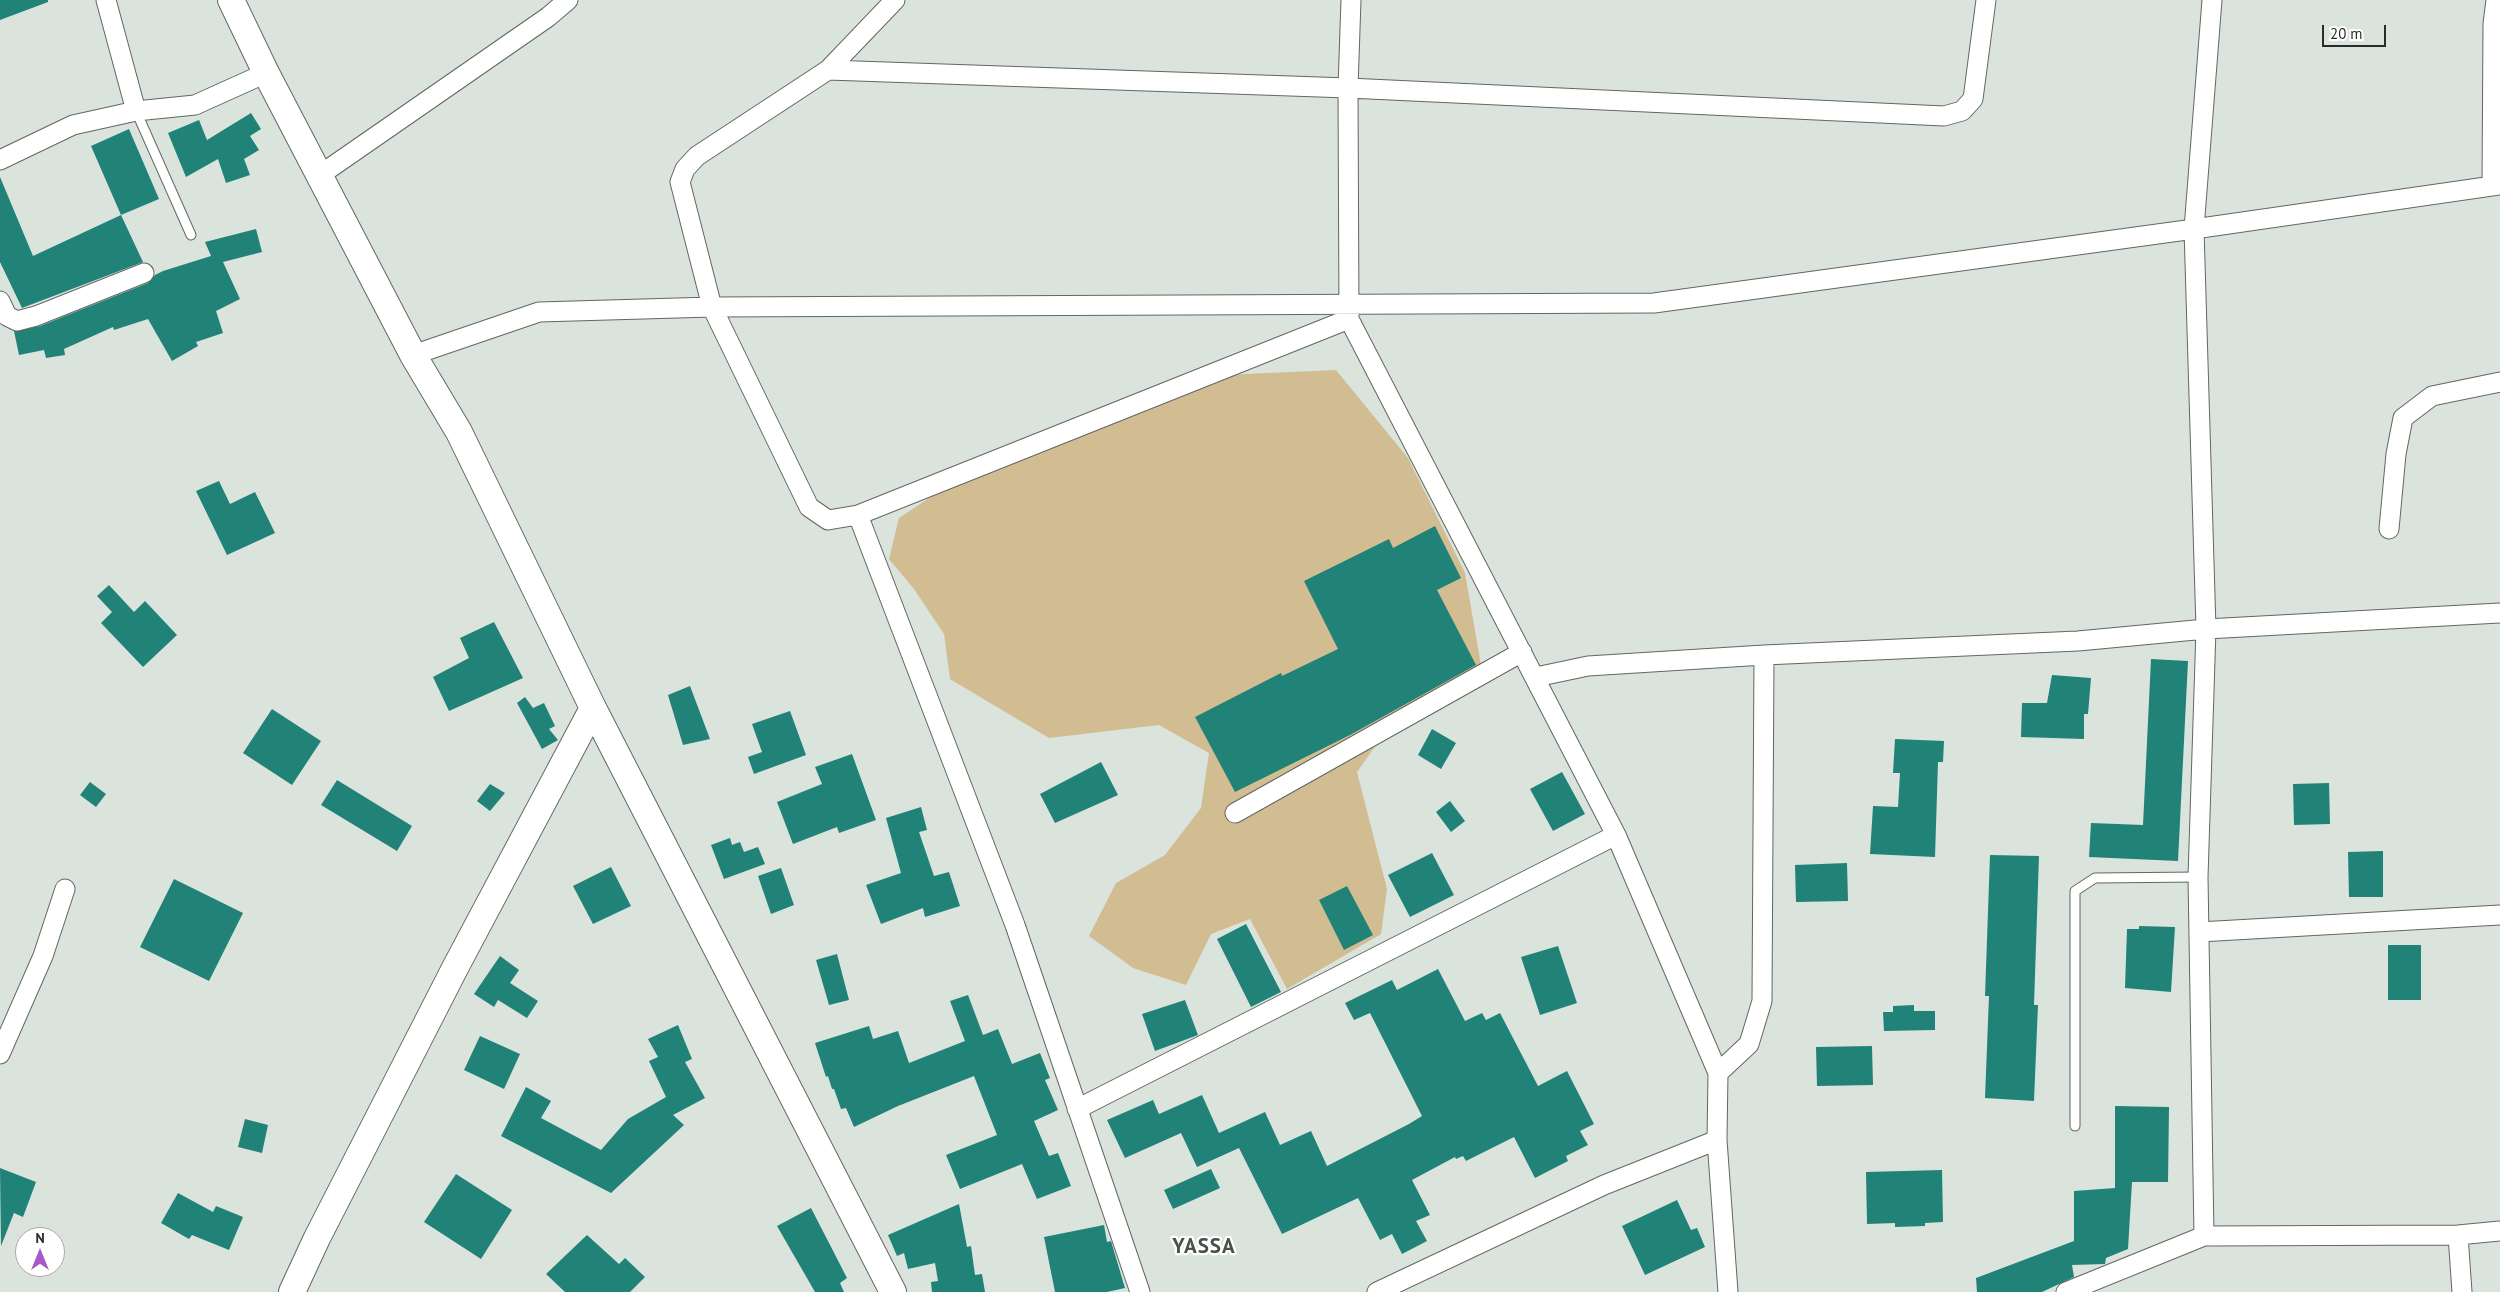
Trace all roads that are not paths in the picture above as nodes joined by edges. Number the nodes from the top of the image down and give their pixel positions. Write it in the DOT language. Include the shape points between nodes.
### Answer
graph roads {
  1 [pos="106,0"];
  2 [pos="231,0"];
  3 [pos="568,0"];
  4 [pos="895,0"];
  5 [pos="1351,0"];
  6 [pos="1986,0"];
  7 [pos="2212,0"];
  8 [pos="2496,0"];
  9 [pos="545,8"];
  10 [pos="828,70"];
  11 [pos="266,73"];
  12 [pos="1348,88"];
  13 [pos="136,111"];
  14 [pos="0,160"];
  15 [pos="320,175"];
  16 [pos="2496,185"];
  17 [pos="2194,229"];
  18 [pos="190,235"];
  19 [pos="144,273"];
  20 [pos="0,301"];
  21 [pos="712,306"];
  22 [pos="1348,311"];
  23 [pos="414,354"];
  24 [pos="2500,382"];
  25 [pos="858,515"];
  26 [pos="2389,529"];
  27 [pos="2500,613"];
  28 [pos="2206,629"];
  29 [pos="1522,652"];
  30 [pos="1764,655"];
  31 [pos="1536,677"];
  32 [pos="593,708"];
  33 [pos="1235,813"];
  34 [pos="1616,834"];
  35 [pos="2198,877"];
  36 [pos="65,888"];
  37 [pos="2500,915"];
  38 [pos="2199,932"];
  39 [pos="0,1054"];
  40 [pos="1718,1073"];
  41 [pos="1077,1109"];
  42 [pos="2075,1126"];
  43 [pos="1717,1140"];
  44 [pos="2500,1231"];
  45 [pos="2458,1235"];
  46 [pos="2204,1236"];
  47 [pos="292,1292"];
  48 [pos="893,1292"];
  49 [pos="1140,1292"];
  50 [pos="1377,1292"];
  51 [pos="1728,1292"];
  52 [pos="2066,1292"];
  53 [pos="2462,1292"];
  1 -- 13 [label="street"];
  2 -- 11 [label="main road"];
  3 -- 9 [label="street"];
  4 -- 10 [label="street"];
  5 -- 12 [label="street"];
  6 -- 12 [label="street" via="1972,99 1962,111 1944,116"];
  7 -- 17 [label="street"];
  8 -- 16 [label="street" via="2493,24"];
  9 -- 15 [label="street"];
  10 -- 12 [label="street"];
  10 -- 21 [label="street" via="697,156 685,169 680,182"];
  11 -- 13 [label="street" via="196,105"];
  11 -- 15 [label="main road"];
  12 -- 22 [label="street"];
  13 -- 14 [label="street" via="72,125"];
  13 -- 18 [label="lane"];
  15 -- 23 [label="main road"];
  16 -- 17 [label="street"];
  17 -- 22 [label="street" via="1654,303"];
  17 -- 28 [label="street"];
  19 -- 20 [label="street" via="17,321 7,316"];
  21 -- 22 [label="street"];
  21 -- 23 [label="street" via="539,312"];
  21 -- 25 [label="street" via="809,507 828,520"];
  22 -- 25 [label="street"];
  22 -- 29 [label="street"];
  23 -- 32 [label="main road" via="459,432"];
  24 -- 26 [label="street" via="2432,396 2404,418 2396,454"];
  25 -- 41 [label="street" via="1015,925"];
  27 -- 28 [label="street"];
  28 -- 30 [label="street" via="2078,641"];
  28 -- 35 [label="street"];
  29 -- 31 [label="street"];
  29 -- 33 [label="street"];
  30 -- 31 [label="street" via="1588,666"];
  30 -- 40 [label="street" via="1762,1002 1749,1044"];
  31 -- 34 [label="street"];
  32 -- 47 [label="main road" via="455,968"];
  32 -- 48 [label="main road"];
  34 -- 40 [label="street"];
  34 -- 41 [label="street"];
  35 -- 38 [label="street"];
  35 -- 42 [label="lane" via="2095,878 2075,891"];
  36 -- 39 [label="street" via="43,956"];
  37 -- 38 [label="street"];
  38 -- 46 [label="street"];
  40 -- 43 [label="street"];
  41 -- 49 [label="street"];
  43 -- 50 [label="street" via="1604,1185"];
  43 -- 51 [label="street"];
  44 -- 45 [label="street"];
  45 -- 46 [label="street"];
  45 -- 53 [label="street"];
  46 -- 52 [label="street"];
}
